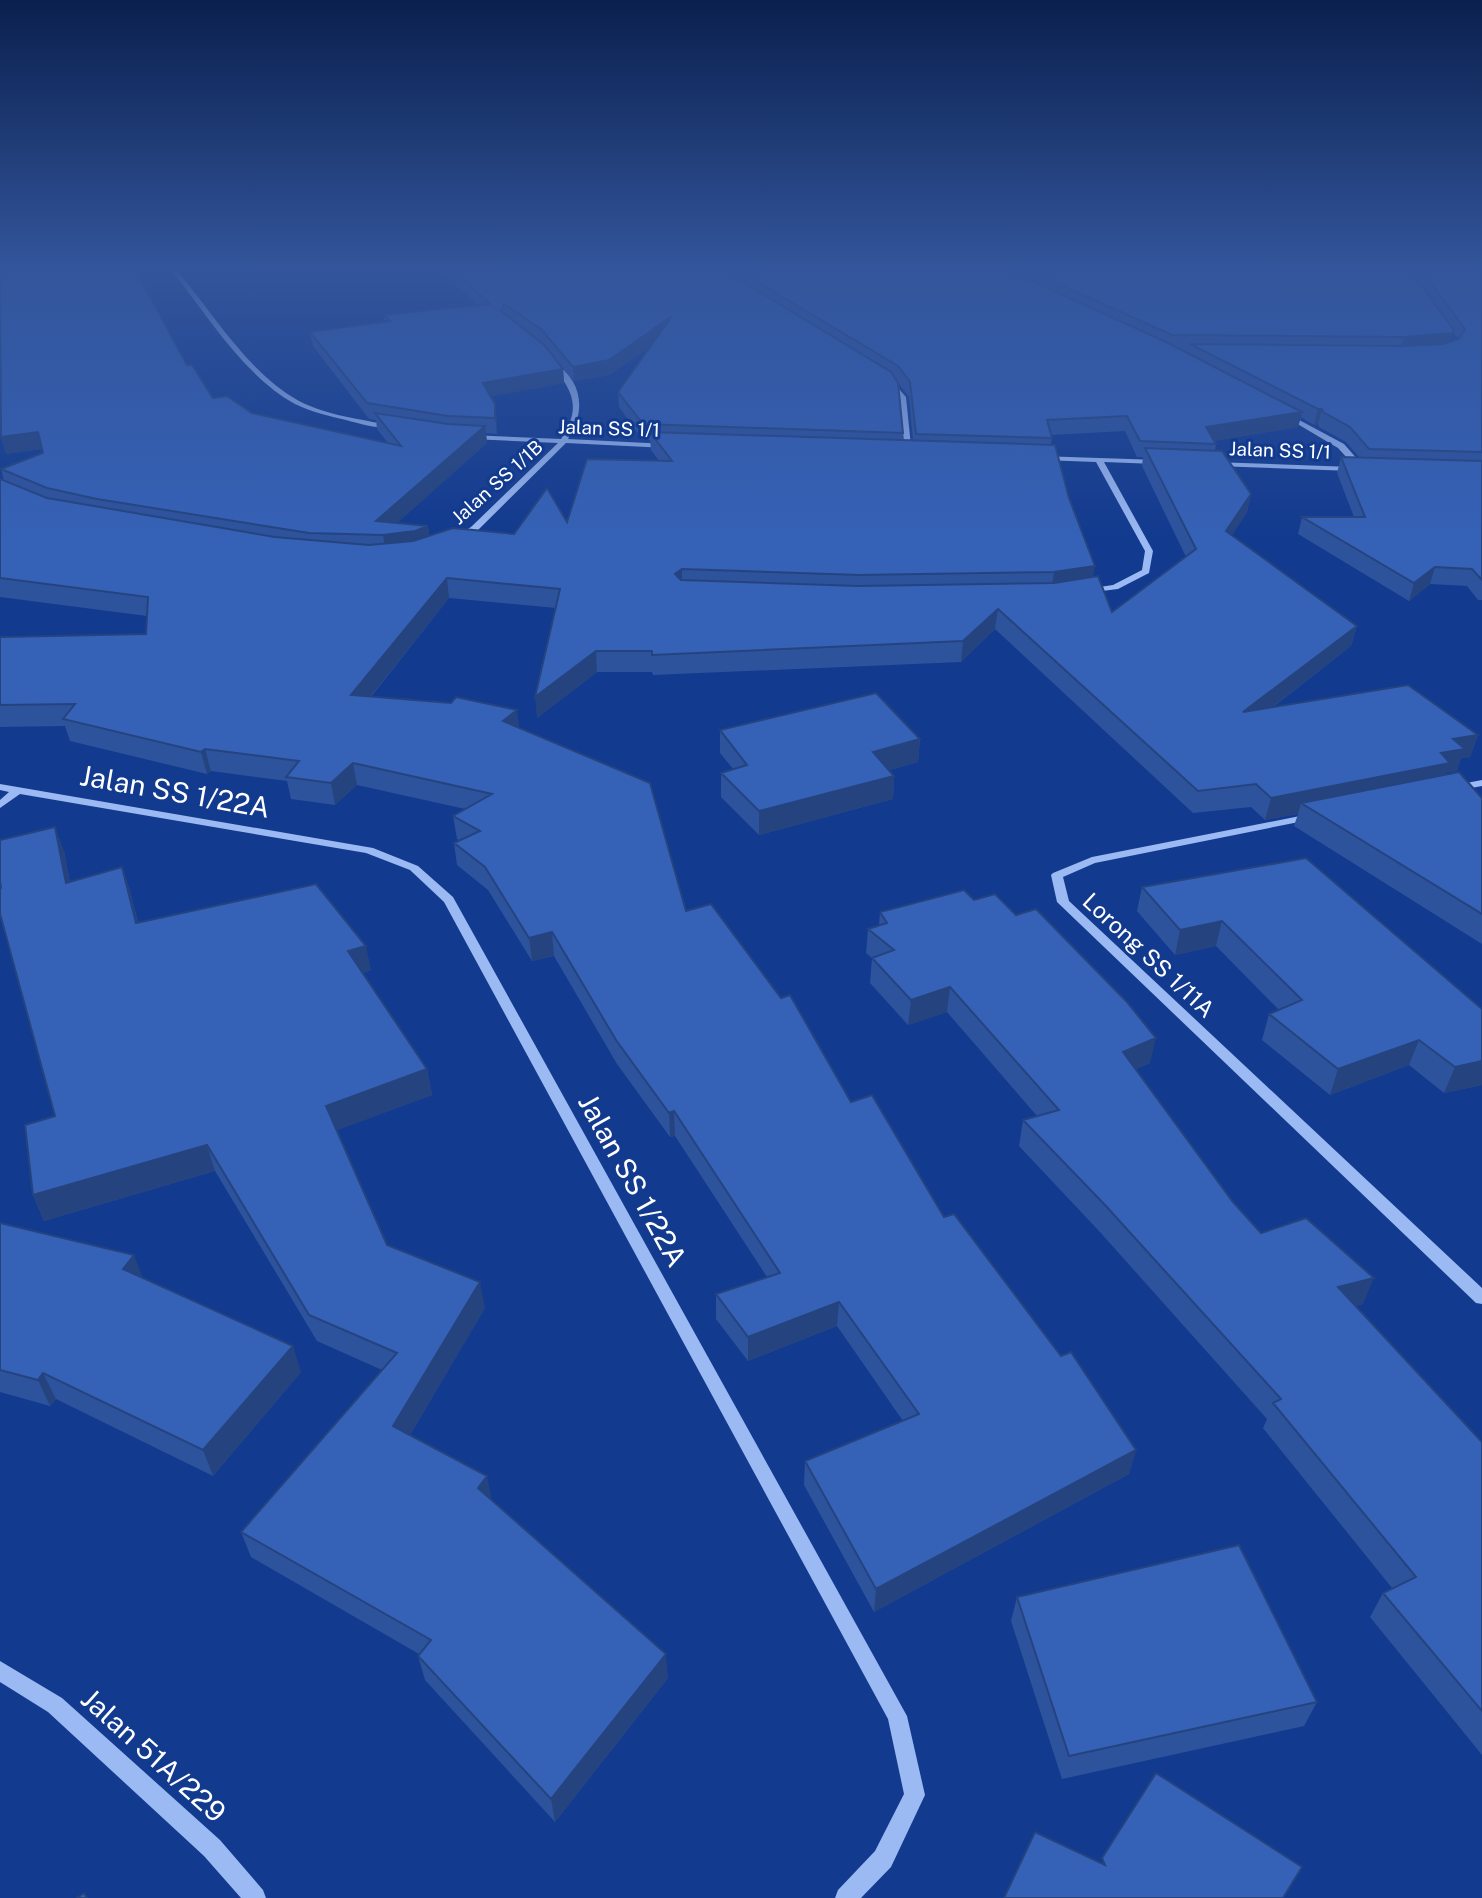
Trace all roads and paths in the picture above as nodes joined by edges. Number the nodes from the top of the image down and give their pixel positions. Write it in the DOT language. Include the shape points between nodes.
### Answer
graph roads {
  1 [pos="548,359"];
  2 [pos="247,360"];
  3 [pos="879,373"];
  4 [pos="1280,411"];
  5 [pos="398,428"];
  6 [pos="463,437"];
  7 [pos="563,442"];
  8 [pos="674,446"];
  9 [pos="895,453"];
  10 [pos="909,454"];
  11 [pos="923,454"];
  12 [pos="1031,458"];
  13 [pos="1099,460"];
  14 [pos="1168,462"];
  15 [pos="1210,464"];
  16 [pos="1362,469"];
  17 [pos="1375,469"];
  18 [pos="456,540"];
  19 [pos="1077,593"];
  20 [pos="1482,783"];
  21 [pos="0,787"];
  22 [pos="17,791"];
  23 [pos="1442,791"];
  24 [pos="0,805"];
  25 [pos="1321,815"];
  26 [pos="1482,1298"];
  27 [pos="0,1671"];
  28 [pos="255,1898"];
  29 [pos="846,1898"];
  1 -- 7 [label="street" via="572,383 578,400 574,427"];
  2 -- 5 [label="street" via="263,379 298,402 360,422"];
  3 -- 10 [label="street" via="902,397"];
  4 -- 16 [label="street" via="1341,446"];
  6 -- 7 [label="street, Jalan SS 1/1"];
  7 -- 8 [label="street, Jalan SS 1/1"];
  7 -- 18 [label="street, Jalan SS 1/1B" via="474,529"];
  9 -- 10 [label="street"];
  10 -- 11 [label="street"];
  12 -- 13 [label="street"];
  13 -- 14 [label="street"];
  13 -- 19 [label="street" via="1149,551 1146,571 1115,587"];
  15 -- 16 [label="street, Jalan SS 1/1"];
  16 -- 17 [label="street, Jalan SS 1/1"];
  20 -- 23 [label="street"];
  21 -- 22 [label="street, Jalan SS 1/22A"];
  22 -- 24 [label="street"];
  22 -- 29 [label="street, Jalan SS 1/22A" via="369,850 414,868 449,900 897,1716 915,1795 883,1858"];
  25 -- 26 [label="street, Lorong SS 1/11A" via="1092,860 1057,875 1063,902"];
  27 -- 28 [label="street, Jalan 51A/229" via="55,1705 212,1848"];
}
